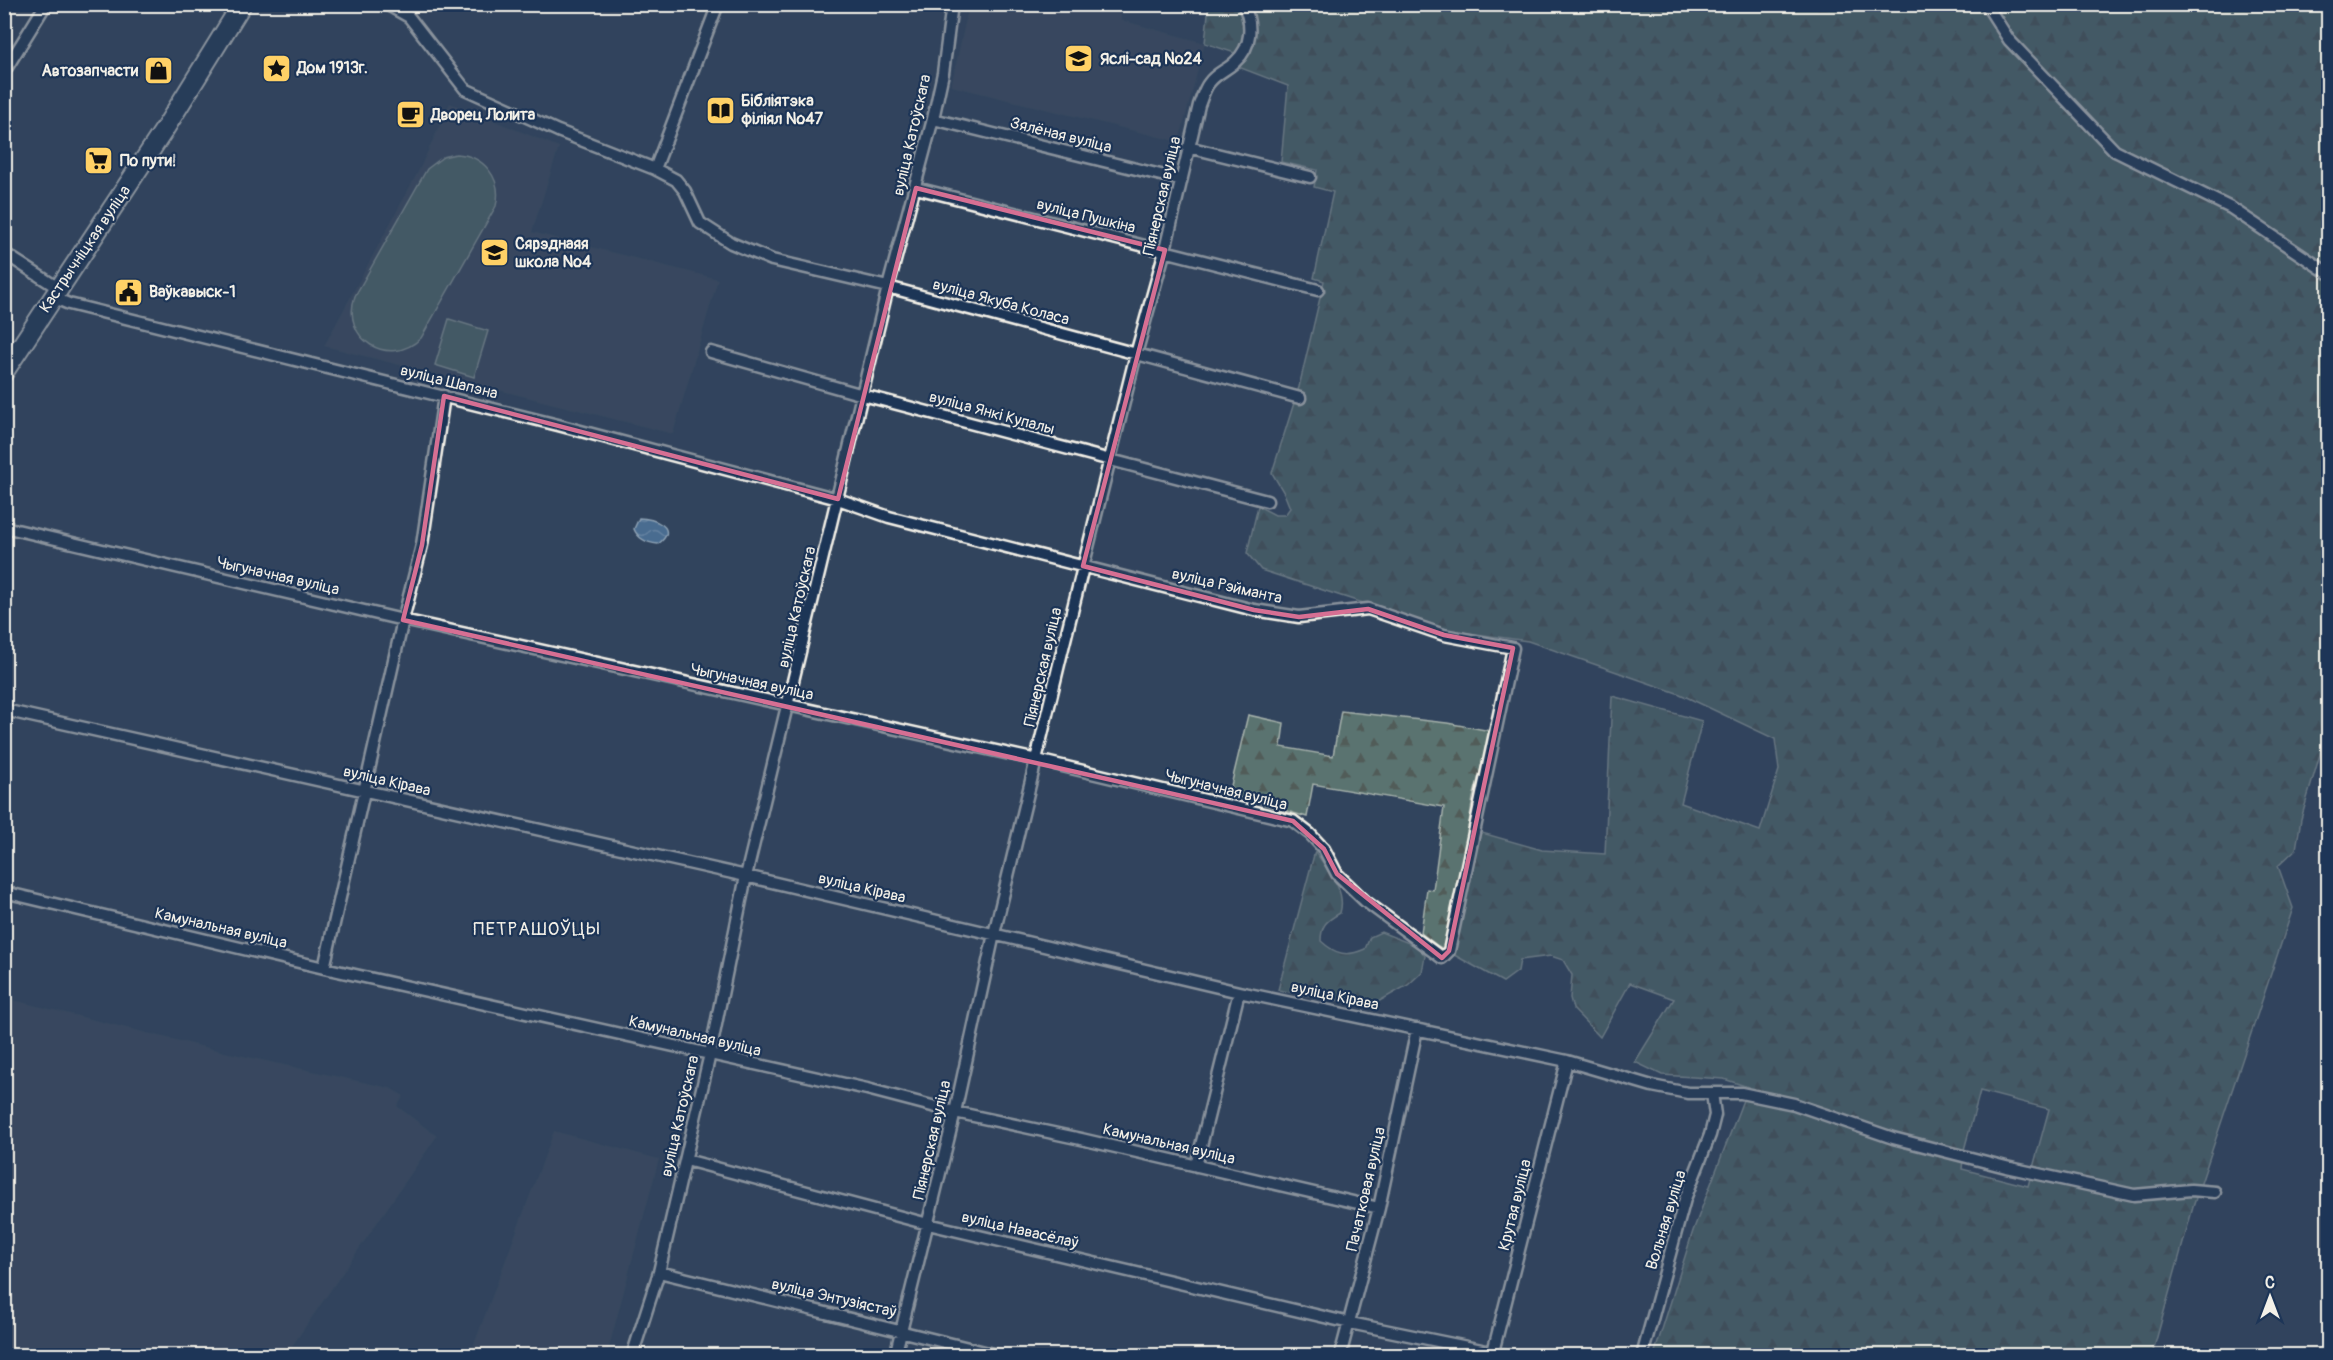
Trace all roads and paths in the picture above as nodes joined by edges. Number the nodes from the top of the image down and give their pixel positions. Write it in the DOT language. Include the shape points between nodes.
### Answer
graph roads {
  1 [pos="46,4"];
  2 [pos="242,4"];
  3 [pos="386,4"];
  4 [pos="718,4"];
  5 [pos="952,4"];
  6 [pos="1243,4"];
  7 [pos="1986,4"];
  8 [pos="4,72"];
  9 [pos="933,119"];
  10 [pos="1188,147"];
  11 [pos="654,169"];
  12 [pos="1310,177"];
  13 [pos="1181,180"];
  14 [pos="916,188"];
  15 [pos="1166,250"];
  16 [pos="4,253"];
  17 [pos="2328,273"];
  18 [pos="888,287"];
  19 [pos="1318,290"];
  20 [pos="55,292"];
  21 [pos="711,352"];
  22 [pos="1136,354"];
  23 [pos="4,372"];
  24 [pos="864,395"];
  25 [pos="444,396"];
  26 [pos="1300,398"];
  27 [pos="1110,460"];
  28 [pos="838,499"];
  29 [pos="1267,501"];
  30 [pos="4,527"];
  31 [pos="1083,566"];
  32 [pos="403,620"];
  33 [pos="789,705"];
  34 [pos="4,711"];
  35 [pos="1037,760"];
  36 [pos="364,792"];
  37 [pos="746,876"];
  38 [pos="4,892"];
  39 [pos="994,934"];
  40 [pos="1442,958"];
  41 [pos="324,968"];
  42 [pos="1239,992"];
  43 [pos="1417,1029"];
  44 [pos="710,1054"];
  45 [pos="1566,1062"];
  46 [pos="1712,1093"];
  47 [pos="955,1112"];
  48 [pos="686,1161"];
  49 [pos="1196,1166"];
  50 [pos="2215,1192"];
  51 [pos="1379,1208"];
  52 [pos="928,1224"];
  53 [pos="659,1272"];
  54 [pos="1350,1323"];
  55 [pos="901,1330"];
  56 [pos="1493,1353"];
  57 [pos="632,1356"];
  58 [pos="895,1356"];
  59 [pos="1001,1356"];
  60 [pos="1340,1356"];
  61 [pos="1511,1356"];
  62 [pos="1642,1356"];
  1 -- 8 [label="street"];
  2 -- 20 [label="main road, Кастрычніцкая вуліца" via="164,130"];
  3 -- 11 [label="street" via="409,17 465,89"];
  4 -- 11 [label="street"];
  5 -- 9 [label="street, вуліца Катоўскага"];
  6 -- 10 [label="street, Піянерская вуліца" via="1250,37 1235,63 1207,85"];
  7 -- 17 [label="street" via="2009,40 2115,151 2231,208"];
  9 -- 13 [label="street, Зялёная вуліца"];
  9 -- 14 [label="street, вуліца Катоўскага"];
  10 -- 12 [label="street"];
  10 -- 13 [label="street, Піянерская вуліца"];
  11 -- 18 [label="street, вуліца Якуба Коласа" via="676,180 700,223 731,243 772,260"];
  13 -- 15 [label="street, Піянерская вуліца"];
  14 -- 15 [label="street, вуліца Пушкіна"];
  14 -- 18 [label="street, вуліца Катоўскага"];
  15 -- 19 [label="street, вуліца Пушкіна"];
  15 -- 22 [label="street, Піянерская вуліца"];
  16 -- 20 [label="street, вуліца Шапэна"];
  18 -- 22 [label="street, вуліца Якуба Коласа"];
  18 -- 24 [label="street, вуліца Катоўскага"];
  20 -- 23 [label="main road, Кастрычніцкая вуліца"];
  20 -- 25 [label="street, вуліца Шапэна" via="69,304"];
  21 -- 24 [label="street, вуліца Янкі Купалы"];
  22 -- 26 [label="street, вуліца Якуба Коласа"];
  22 -- 27 [label="street, Піянерская вуліца"];
  24 -- 27 [label="street, вуліца Янкі Купалы"];
  24 -- 28 [label="street, вуліца Катоўскага"];
  25 -- 28 [label="street, вуліца Шапэна"];
  25 -- 32 [label="street" via="422,545"];
  27 -- 29 [label="street, вуліца Янкі Купалы"];
  27 -- 31 [label="street, Піянерская вуліца"];
  28 -- 31 [label="street, вуліца Рэйманта" via="889,517"];
  28 -- 33 [label="street, вуліца Катоўскага"];
  30 -- 32 [label="street, Чыгуначная вуліца"];
  31 -- 35 [label="street, Піянерская вуліца"];
  31 -- 40 [label="street, вуліца Рэйманта" via="1254,610 1299,617 1368,609 1444,635 1512,648 1449,951"];
  32 -- 33 [label="street, Чыгуначная вуліца"];
  32 -- 36 [label="street"];
  33 -- 35 [label="street, Чыгуначная вуліца"];
  33 -- 37 [label="street, вуліца Катоўскага"];
  34 -- 36 [label="street, вуліца Кірава"];
  35 -- 39 [label="street, Піянерская вуліца"];
  35 -- 40 [label="street, Чыгуначная вуліца" via="1293,821 1324,849 1338,874 1365,901"];
  36 -- 37 [label="street, вуліца Кірава"];
  36 -- 41 [label="street"];
  37 -- 39 [label="street, вуліца Кірава"];
  37 -- 44 [label="street, вуліца Катоўскага"];
  38 -- 41 [label="street, Камунальная вуліца"];
  39 -- 42 [label="street, вуліца Кірава"];
  39 -- 47 [label="street, Піянерская вуліца"];
  41 -- 44 [label="street, Камунальная вуліца"];
  42 -- 43 [label="street, вуліца Кірава"];
  42 -- 49 [label="street"];
  43 -- 45 [label="street, вуліца Кірава"];
  43 -- 51 [label="street, Пачатковая вуліца"];
  44 -- 47 [label="street, Камунальная вуліца"];
  44 -- 48 [label="street, вуліца Катоўскага"];
  45 -- 46 [label="street, вуліца Кірава" via="1652,1086"];
  45 -- 56 [label="street, Крутая вуліца"];
  46 -- 50 [label="street, вуліца Кірава" via="1740,1093 1794,1104 1893,1138 2134,1195"];
  46 -- 62 [label="street, Вольная вуліца" via="1715,1115 1710,1136 1685,1199"];
  47 -- 49 [label="street, Камунальная вуліца"];
  47 -- 52 [label="street, Піянерская вуліца"];
  48 -- 52 [label="street, вуліца Навасёлаў"];
  48 -- 53 [label="street, вуліца Катоўскага"];
  49 -- 51 [label="street, Камунальная вуліца"];
  51 -- 54 [label="street, Пачатковая вуліца"];
  52 -- 54 [label="street, вуліца Навасёлаў"];
  52 -- 55 [label="street, Піянерская вуліца"];
  53 -- 55 [label="street, вуліца Энтузіястаў"];
  53 -- 57 [label="street, вуліца Катоўскага"];
  54 -- 56 [label="street, вуліца Навасёлаў"];
  54 -- 60 [label="street, Пачатковая вуліца"];
  55 -- 58 [label="street, Піянерская вуліца"];
  55 -- 59 [label="street, вуліца Энтузіястаў"];
  56 -- 61 [label="street, вуліца Навасёлаў"];
}
